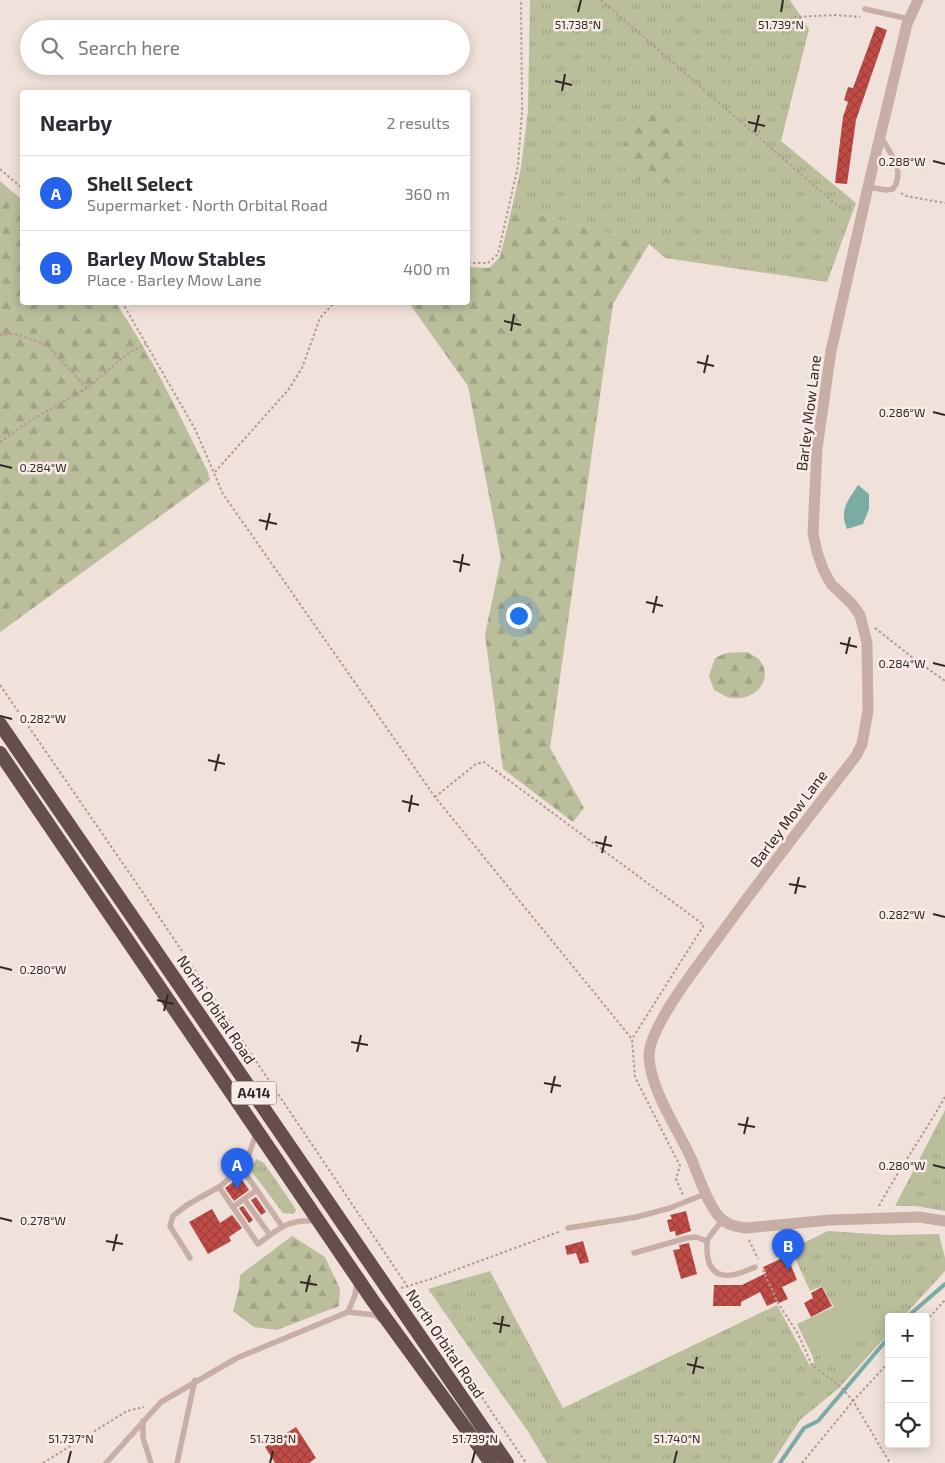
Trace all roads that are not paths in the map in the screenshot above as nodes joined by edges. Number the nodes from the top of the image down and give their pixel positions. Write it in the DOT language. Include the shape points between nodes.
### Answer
graph roads {
  1 [pos="918,0"];
  2 [pos="865,9"];
  3 [pos="908,19"];
  4 [pos="880,136"];
  5 [pos="868,187"];
  6 [pos="0,724"];
  7 [pos="0,753"];
  8 [pos="257,1131"];
  9 [pos="242,1169"];
  10 [pos="219,1187"];
  11 [pos="257,1190"];
  12 [pos="705,1194"];
  13 [pos="244,1198"];
  14 [pos="233,1207"];
  15 [pos="722,1220"];
  16 [pos="945,1220"];
  17 [pos="320,1222"];
  18 [pos="282,1226"];
  19 [pos="568,1228"];
  20 [pos="270,1235"];
  21 [pos="707,1241"];
  22 [pos="634,1253"];
  23 [pos="190,1258"];
  24 [pos="755,1268"];
  25 [pos="358,1279"];
  26 [pos="348,1312"];
  27 [pos="398,1335"];
  28 [pos="195,1380"];
  29 [pos="143,1421"];
  30 [pos="106,1463"];
  31 [pos="151,1463"];
  32 [pos="177,1463"];
  33 [pos="491,1463"];
  34 [pos="507,1463"];
  1 -- 3 [label="street, Barley Mow Lane"];
  2 -- 3 [label="lane"];
  3 -- 4 [label="street, Barley Mow Lane"];
  4 -- 5 [label="street, Barley Mow Lane"];
  4 -- 5 [label="lane" via="898,169 898,182 893,189"];
  5 -- 12 [label="street, Barley Mow Lane" via="832,351 817,448 813,533 827,576 860,616 866,636 868,711 862,744 856,756 677,994 652,1042 649,1057 652,1073"];
  6 -- 34 [label="highway, North Orbital Road / A414"];
  7 -- 8 [label="highway, North Orbital Road / A414"];
  8 -- 9 [label="lane"];
  8 -- 17 [label="highway, North Orbital Road / A414"];
  9 -- 10 [label="lane"];
  9 -- 11 [label="lane"];
  10 -- 14 [label="lane"];
  10 -- 23 [label="lane" via="173,1216 170,1226"];
  11 -- 13 [label="lane"];
  11 -- 18 [label="lane"];
  12 -- 15 [label="street, Barley Mow Lane"];
  12 -- 19 [label="lane" via="637,1217"];
  13 -- 14 [label="lane"];
  13 -- 20 [label="lane"];
  14 -- 20 [label="lane" via="258,1244"];
  15 -- 16 [label="street" via="746,1228 830,1220 919,1217"];
  15 -- 21 [label="lane"];
  17 -- 18 [label="lane" via="305,1220"];
  17 -- 25 [label="highway, North Orbital Road / A414"];
  18 -- 20 [label="lane"];
  21 -- 22 [label="lane" via="687,1238"];
  21 -- 24 [label="lane" via="709,1264 716,1274 739,1274"];
  25 -- 26 [label="lane"];
  25 -- 27 [label="highway, North Orbital Road / A414"];
  26 -- 27 [label="lane" via="376,1315"];
  26 -- 28 [label="lane" via="236,1358"];
  27 -- 33 [label="highway, North Orbital Road / A414"];
  28 -- 29 [label="lane" via="161,1402"];
  28 -- 32 [label="lane"];
  29 -- 30 [label="lane"];
  29 -- 31 [label="lane" via="143,1438"];
}
